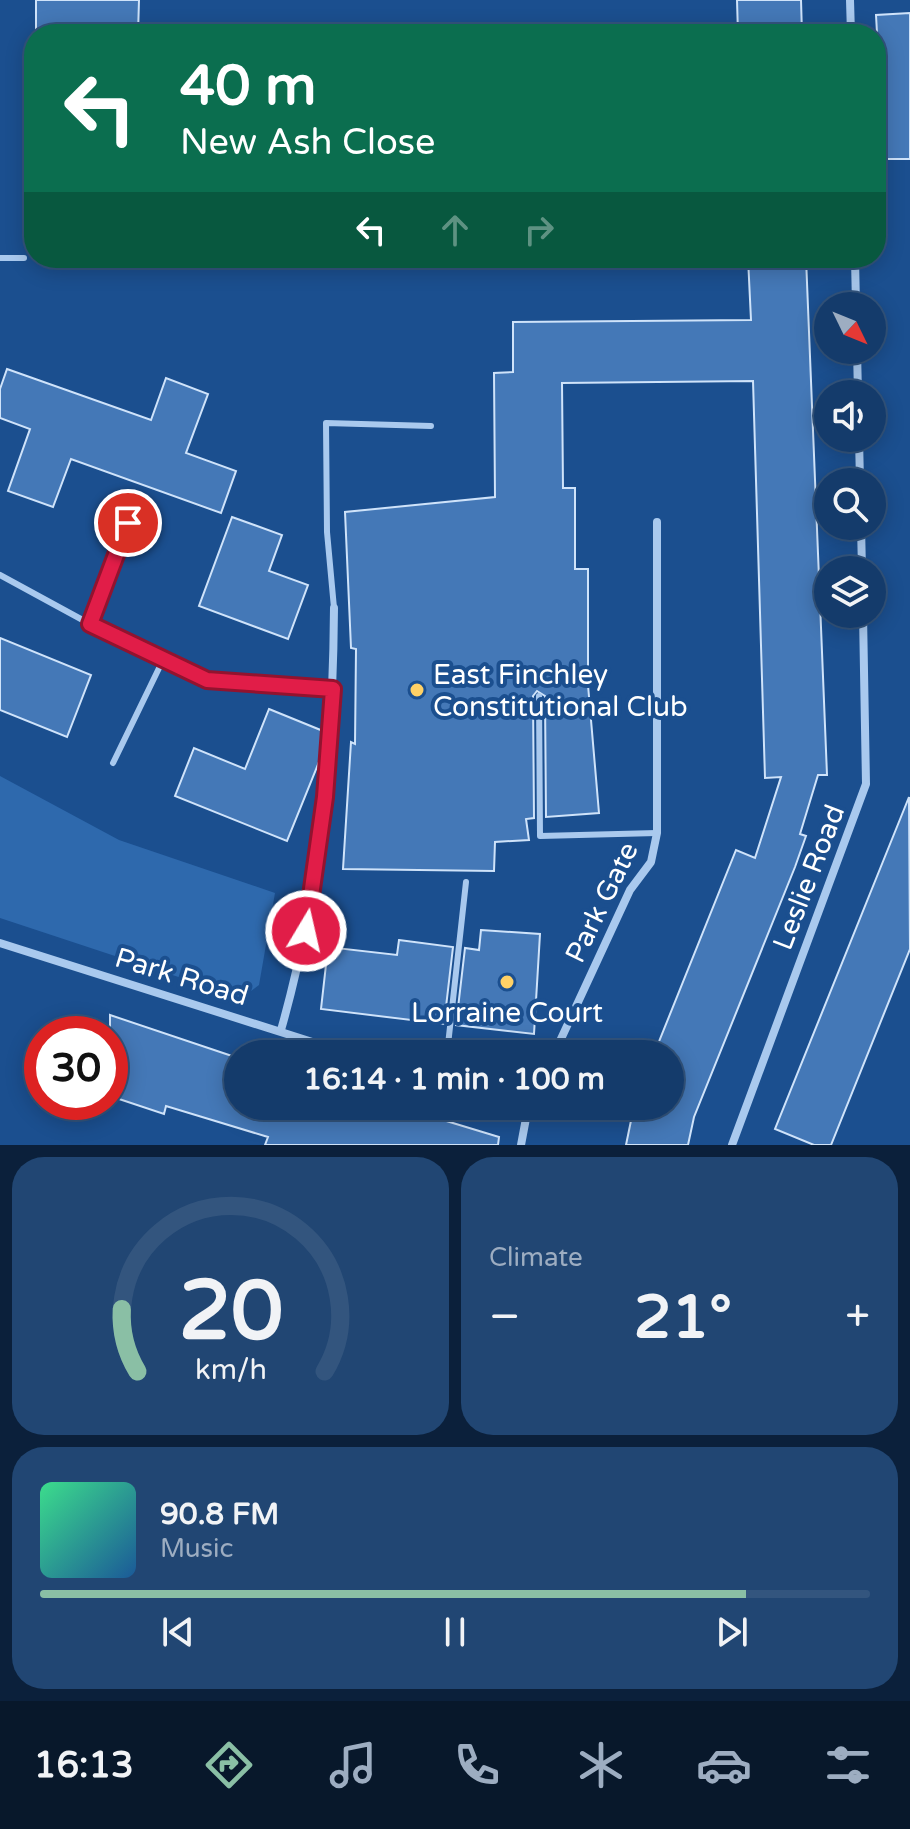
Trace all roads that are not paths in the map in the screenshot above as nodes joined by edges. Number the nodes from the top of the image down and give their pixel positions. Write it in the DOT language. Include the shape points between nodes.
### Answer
graph roads {
  1 [pos="850,0"];
  2 [pos="851,24"];
  3 [pos="0,258"];
  4 [pos="24,258"];
  5 [pos="855,268"];
  6 [pos="856,292"];
  7 [pos="431,426"];
  8 [pos="657,522"];
  9 [pos="128,523"];
  10 [pos="0,575"];
  11 [pos="334,608"];
  12 [pos="90,624"];
  13 [pos="863,628"];
  14 [pos="162,662"];
  15 [pos="333,689"];
  16 [pos="539,696"];
  17 [pos="113,763"];
  18 [pos="657,833"];
  19 [pos="466,882"];
  20 [pos="0,943"];
  21 [pos="281,1030"];
  22 [pos="310,1040"];
  23 [pos="449,1040"];
  24 [pos="560,1040"];
  25 [pos="526,1120"];
  26 [pos="521,1145"];
  27 [pos="732,1145"];
  1 -- 2 [label="street"];
  3 -- 4 [label="lane"];
  5 -- 6 [label="street"];
  7 -- 11 [label="lane" via="326,423"];
  8 -- 18 [label="street, Park Gate"];
  9 -- 12 [label="street"];
  10 -- 12 [label="lane"];
  11 -- 15 [label="street"];
  12 -- 14 [label="street"];
  13 -- 27 [label="street, Leslie Road" via="866,784"];
  14 -- 15 [label="street" via="207,680"];
  14 -- 17 [label="lane"];
  15 -- 21 [label="street" via="325,797 302,957"];
  16 -- 18 [label="lane" via="540,836"];
  18 -- 24 [label="street, Park Gate" via="651,862 630,890"];
  19 -- 23 [label="lane"];
  20 -- 21 [label="street, Park Road"];
  21 -- 22 [label="street, Park Road"];
  25 -- 26 [label="street"];
}
